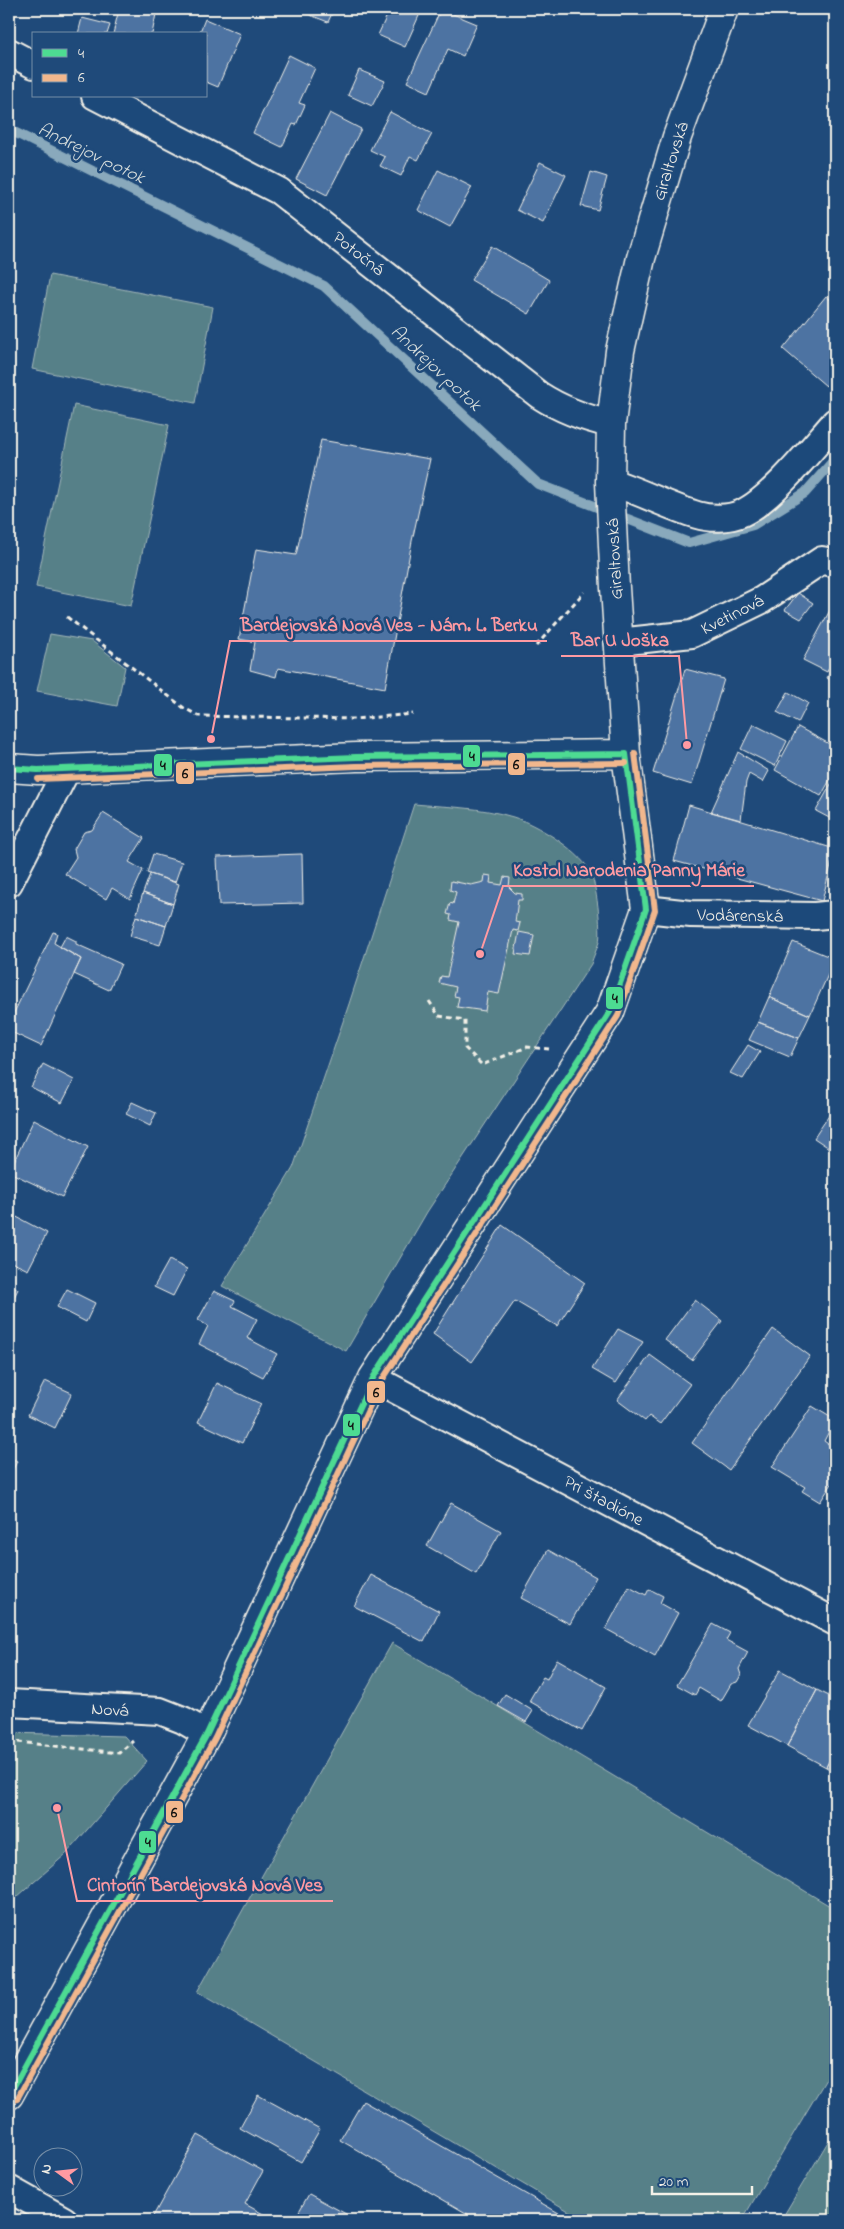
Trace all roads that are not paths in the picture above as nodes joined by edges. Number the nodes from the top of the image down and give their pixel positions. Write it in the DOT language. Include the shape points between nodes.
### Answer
graph roads {
  1 [pos="724,9"];
  2 [pos="9,52"];
  3 [pos="32,64"];
  4 [pos="99,98"];
  5 [pos="835,422"];
  6 [pos="611,424"];
  7 [pos="610,482"];
  8 [pos="835,564"];
  9 [pos="618,642"];
  10 [pos="626,754"];
  11 [pos="9,768"];
  12 [pos="67,769"];
  13 [pos="9,883"];
  14 [pos="646,909"];
  15 [pos="835,914"];
  16 [pos="373,1378"];
  17 [pos="835,1622"];
  18 [pos="9,1703"];
  19 [pos="207,1734"];
  20 [pos="9,2094"];
  21 [pos="9,2189"];
  22 [pos="64,2220"];
  1 -- 6 [label="street, Giraltovská" via="677,137 641,258 620,351"];
  2 -- 3 [label="street"];
  4 -- 6 [label="street, Potočná" via="279,191 538,395 562,410"];
  5 -- 7 [label="street" via="788,473 741,514 721,518 698,515"];
  6 -- 7 [label="street, Giraltovská"];
  7 -- 9 [label="street, Giraltovská"];
  8 -- 9 [label="street, Kvetinová" via="822,560 762,600 692,634"];
  9 -- 10 [label="street, Giraltovská"];
  10 -- 12 [label="street" via="356,757"];
  10 -- 14 [label="street, Giraltovská"];
  11 -- 12 [label="street"];
  12 -- 13 [label="street"];
  14 -- 15 [label="street, Vodárenská" via="691,914"];
  14 -- 16 [label="street, Giraltovská" via="610,1012"];
  16 -- 17 [label="street, Pri štadióne"];
  16 -- 19 [label="street, Giraltovská"];
  18 -- 19 [label="street, Nová" via="160,1711"];
  19 -- 20 [label="street, Giraltovská"];
  21 -- 22 [label="street"];
}
